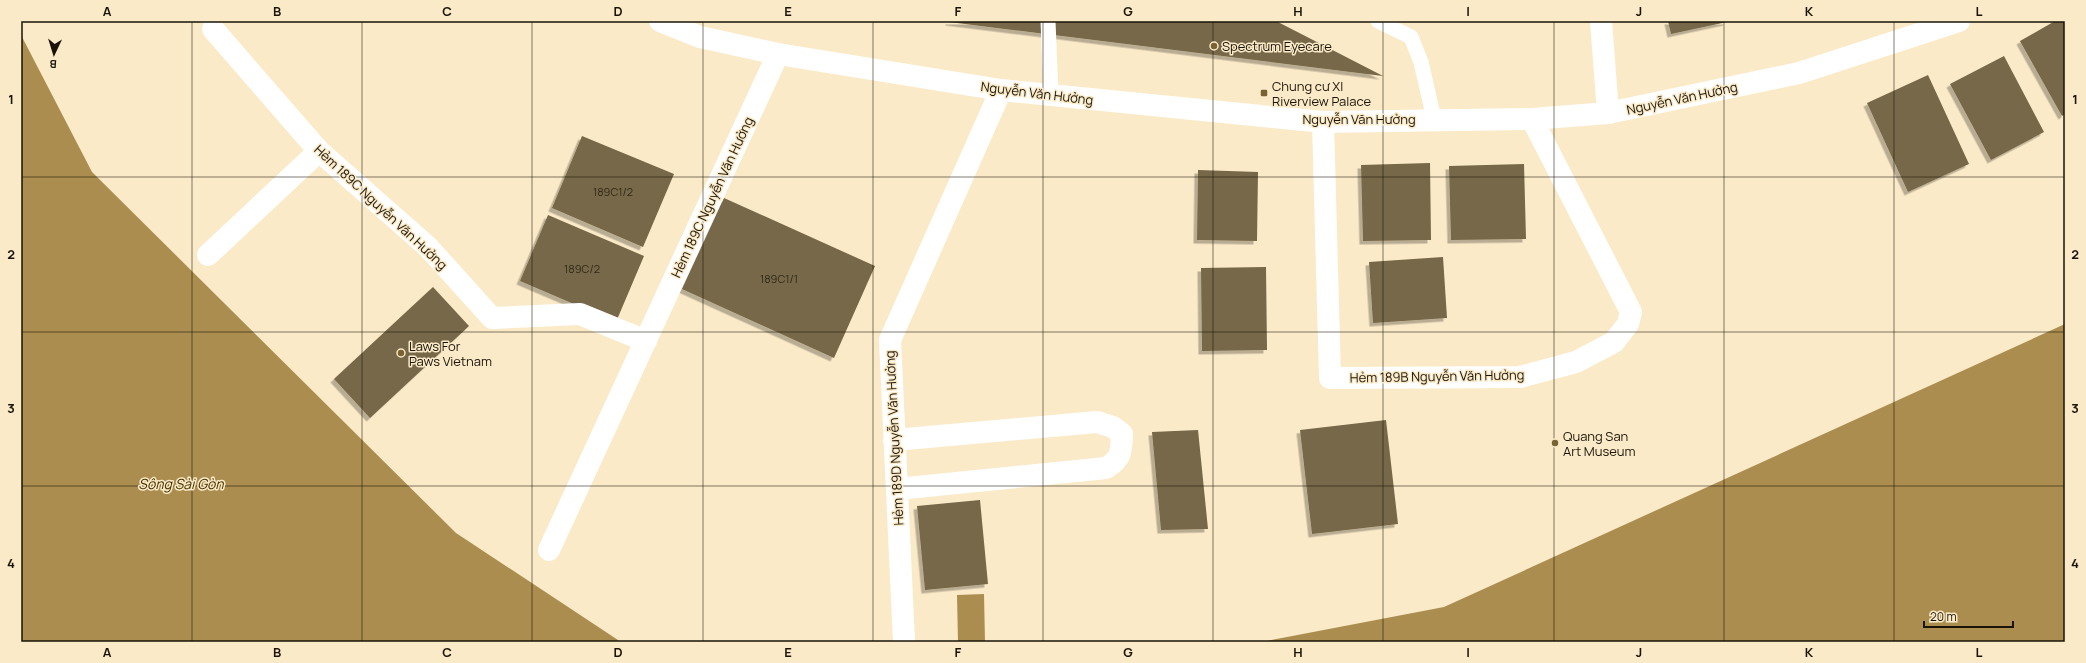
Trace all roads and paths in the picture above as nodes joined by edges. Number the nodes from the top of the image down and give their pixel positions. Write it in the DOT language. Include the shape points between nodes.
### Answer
graph roads {
  1 [pos="660,21"];
  2 [pos="1048,21"];
  3 [pos="1378,21"];
  4 [pos="1602,21"];
  5 [pos="1959,21"];
  6 [pos="213,29"];
  7 [pos="778,54"];
  8 [pos="1001,90"];
  9 [pos="1051,96"];
  10 [pos="1608,113"];
  11 [pos="1532,119"];
  12 [pos="1434,120"];
  13 [pos="1323,122"];
  14 [pos="319,151"];
  15 [pos="208,255"];
  16 [pos="646,341"];
  17 [pos="894,440"];
  18 [pos="897,488"];
  19 [pos="549,550"];
  20 [pos="904,642"];
  1 -- 7 [label="street, Nguyễn Văn Hưởng" via="700,37"];
  2 -- 9 [label="lane"];
  3 -- 12 [label="lane" via="1411,37 1421,62"];
  4 -- 10 [label="street"];
  5 -- 10 [label="street, Nguyễn Văn Hưởng" via="1799,73"];
  6 -- 14 [label="street, Hẻm 189C Nguyễn Văn Hưởng"];
  7 -- 8 [label="street, Nguyễn Văn Hưởng"];
  7 -- 16 [label="street, Hẻm 189C Nguyễn Văn Hưởng"];
  8 -- 9 [label="street, Nguyễn Văn Hưởng"];
  8 -- 17 [label="street, Hẻm 189D Nguyễn Văn Hưởng" via="890,340"];
  9 -- 13 [label="street, Nguyễn Văn Hưởng"];
  10 -- 11 [label="street, Nguyễn Văn Hưởng"];
  11 -- 12 [label="street, Nguyễn Văn Hưởng"];
  11 -- 13 [label="street, Hẻm 189B Nguyễn Văn Hưởng" via="1631,312 1628,324 1614,342 1576,362 1520,377 1330,378"];
  12 -- 13 [label="street, Nguyễn Văn Hưởng"];
  14 -- 15 [label="street"];
  14 -- 16 [label="street, Hẻm 189C Nguyễn Văn Hưởng" via="428,247 492,318 580,314"];
  16 -- 19 [label="street, Hẻm 189C Nguyễn Văn Hưởng"];
  17 -- 18 [label="street, Hẻm 189D Nguyễn Văn Hưởng"];
  17 -- 18 [label="street" via="1097,422 1113,427 1122,434 1121,451 1117,461 1106,468"];
  18 -- 20 [label="street, Hẻm 189D Nguyễn Văn Hưởng"];
}
